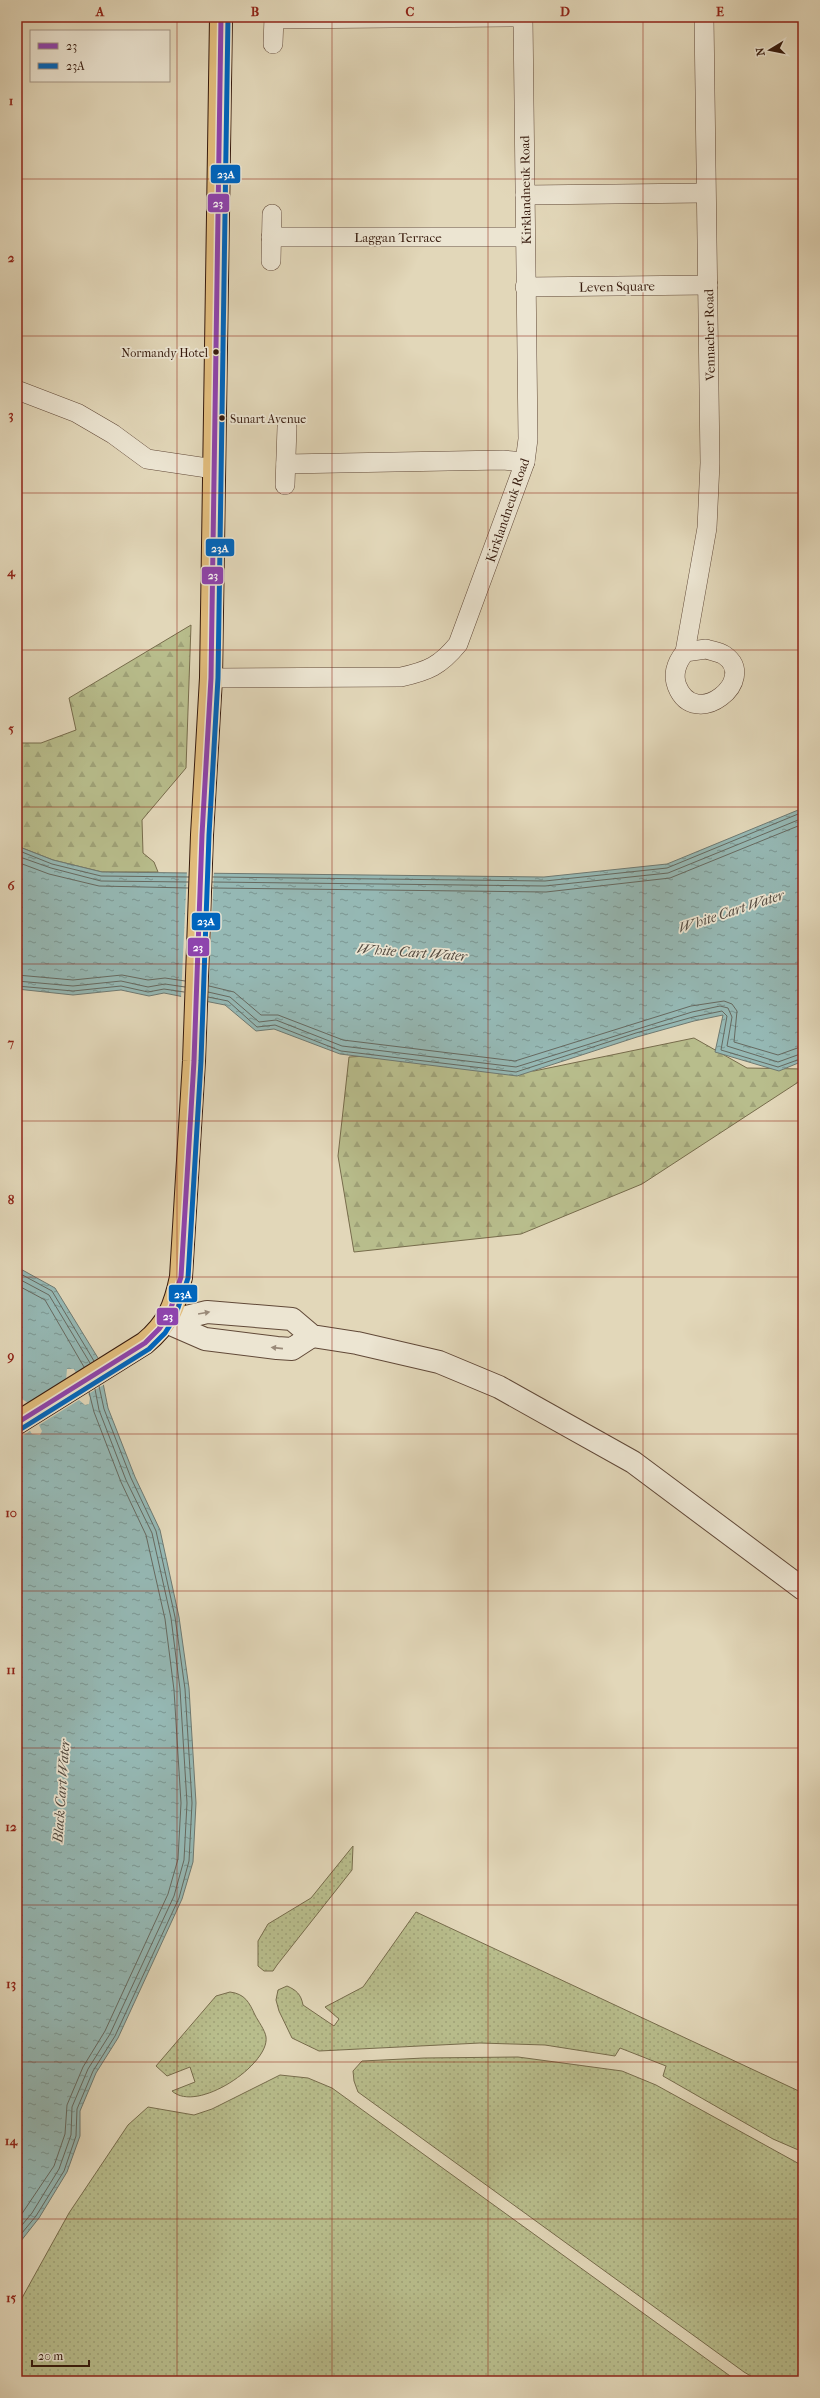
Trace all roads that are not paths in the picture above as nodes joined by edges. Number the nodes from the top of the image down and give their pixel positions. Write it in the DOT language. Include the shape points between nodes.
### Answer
graph roads {
  1 [pos="221,17"];
  2 [pos="523,17"];
  3 [pos="704,17"];
  4 [pos="274,18"];
  5 [pos="273,44"];
  6 [pos="705,193"];
  7 [pos="525,195"];
  8 [pos="272,214"];
  9 [pos="271,237"];
  10 [pos="525,237"];
  11 [pos="271,261"];
  12 [pos="708,285"];
  13 [pos="525,287"];
  14 [pos="17,390"];
  15 [pos="287,427"];
  16 [pos="525,462"];
  17 [pos="286,464"];
  18 [pos="214,469"];
  19 [pos="286,485"];
  20 [pos="685,652"];
  21 [pos="211,678"];
  22 [pos="166,1322"];
  23 [pos="312,1336"];
  24 [pos="17,1423"];
  25 [pos="803,1589"];
  1 -- 18 [label="main road"];
  2 -- 4 [label="street"];
  2 -- 7 [label="street, Kirklandneuk Road"];
  3 -- 6 [label="street, Vennacher Road"];
  4 -- 5 [label="street"];
  6 -- 7 [label="street"];
  6 -- 12 [label="street, Vennacher Road"];
  7 -- 10 [label="street, Kirklandneuk Road"];
  8 -- 9 [label="street"];
  9 -- 10 [label="street, Laggan Terrace"];
  9 -- 11 [label="street"];
  10 -- 13 [label="street, Kirklandneuk Road"];
  12 -- 13 [label="street, Leven Square"];
  12 -- 20 [label="street, Vennacher Road" via="710,463 707,528"];
  13 -- 16 [label="street, Kirklandneuk Road" via="528,439"];
  14 -- 18 [label="street" via="77,413 113,434 147,459"];
  15 -- 17 [label="street"];
  16 -- 17 [label="street" via="503,460"];
  16 -- 21 [label="street, Kirklandneuk Road" via="468,620 458,644 444,661 425,672 401,677"];
  17 -- 19 [label="street"];
  18 -- 21 [label="main road"];
  21 -- 22 [label="main road" via="194,1015 194,1062 181,1277"];
  22 -- 23 [label="street, one-way" via="207,1312 292,1319"];
  23 -- 22 [label="street, one-way" via="292,1349 205,1339"];
  22 -- 24 [label="main road" via="159,1332 134,1350"];
  23 -- 25 [label="street" via="357,1343 439,1362 498,1386 633,1462"];
}
